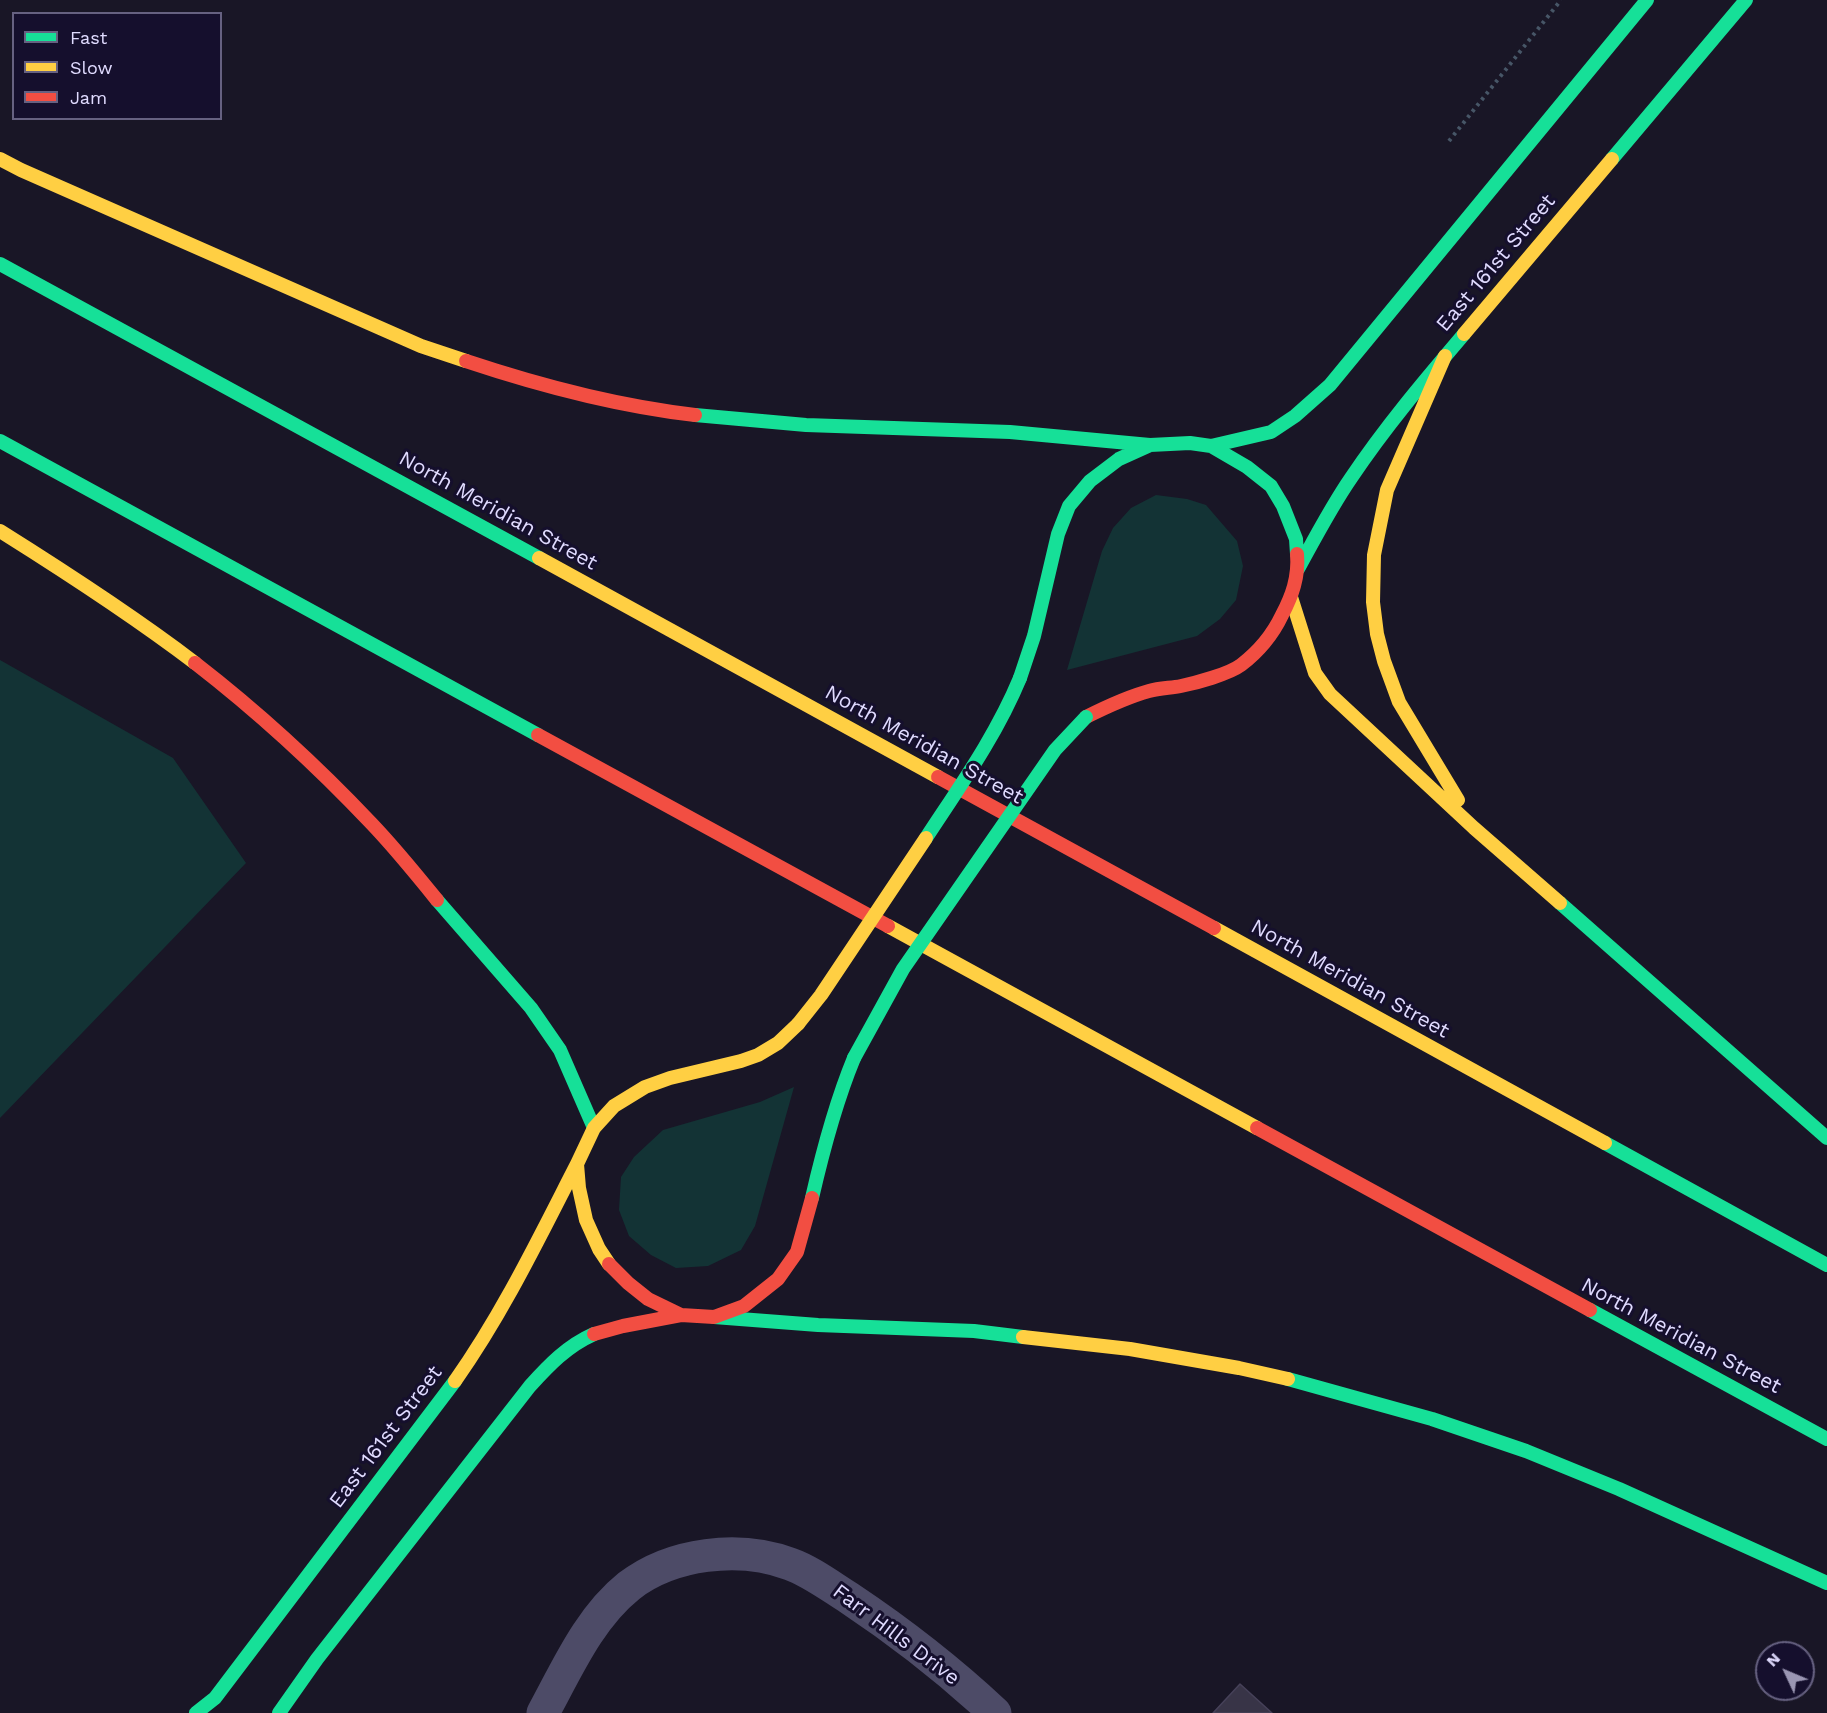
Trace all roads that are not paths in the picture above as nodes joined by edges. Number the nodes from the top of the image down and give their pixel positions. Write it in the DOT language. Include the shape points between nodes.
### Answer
graph roads {
  1 [pos="1647,0"];
  2 [pos="1746,0"];
  3 [pos="0,159"];
  4 [pos="0,264"];
  5 [pos="1445,356"];
  6 [pos="0,441"];
  7 [pos="1150,446"];
  8 [pos="1211,446"];
  9 [pos="0,531"];
  10 [pos="1298,569"];
  11 [pos="1291,597"];
  12 [pos="1474,828"];
  13 [pos="594,1128"];
  14 [pos="1827,1138"];
  15 [pos="577,1164"];
  16 [pos="1827,1265"];
  17 [pos="681,1315"];
  18 [pos="714,1317"];
  19 [pos="1827,1439"];
  20 [pos="1827,1583"];
  21 [pos="196,1713"];
  22 [pos="279,1713"];
  23 [pos="543,1713"];
  24 [pos="995,1713"];
  1 -- 8 [label="main road" via="1330,385 1271,432"];
  2 -- 5 [label="main road, East 161st Street"];
  3 -- 7 [label="main road" via="422,346 554,388 683,414 766,423 1011,433"];
  4 -- 16 [label="main road, North Meridian Street"];
  5 -- 10 [label="main road, East 161st Street" via="1362,462"];
  5 -- 12 [label="main road" via="1387,490 1374,555 1373,602 1385,667 1399,702"];
  6 -- 19 [label="main road, North Meridian Street"];
  7 -- 8 [label="main road"];
  7 -- 13 [label="main road, East 161st Street, bridge" via="1119,459 1090,481 1069,506 1058,534 1034,636 1007,710 979,758 798,1024 758,1054 645,1087 614,1106"];
  8 -- 10 [label="main road" via="1271,486 1296,539"];
  9 -- 13 [label="main road" via="92,589 226,687 372,824 531,1008 560,1050"];
  10 -- 11 [label="main road"];
  11 -- 12 [label="main road" via="1315,673 1330,694"];
  11 -- 18 [label="main road, bridge" via="1277,625 1240,666 1112,704 1086,717 1055,750 903,969 854,1059 824,1145 797,1252 778,1279 744,1306"];
  12 -- 14 [label="main road"];
  13 -- 15 [label="main road, East 161st Street"];
  15 -- 17 [label="main road" via="586,1220 599,1249 628,1283 648,1299"];
  15 -- 21 [label="main road, East 161st Street" via="511,1292 469,1361 215,1698"];
  17 -- 18 [label="main road"];
  17 -- 22 [label="main road" via="595,1333 571,1345 555,1359 331,1640"];
  18 -- 20 [label="main road" via="985,1332 1130,1349 1298,1381 1432,1419 1526,1451"];
  23 -- 24 [label="street, Farr Hills Drive" via="584,1640 630,1586 671,1563 750,1555 792,1564 828,1584 890,1625"];
}
